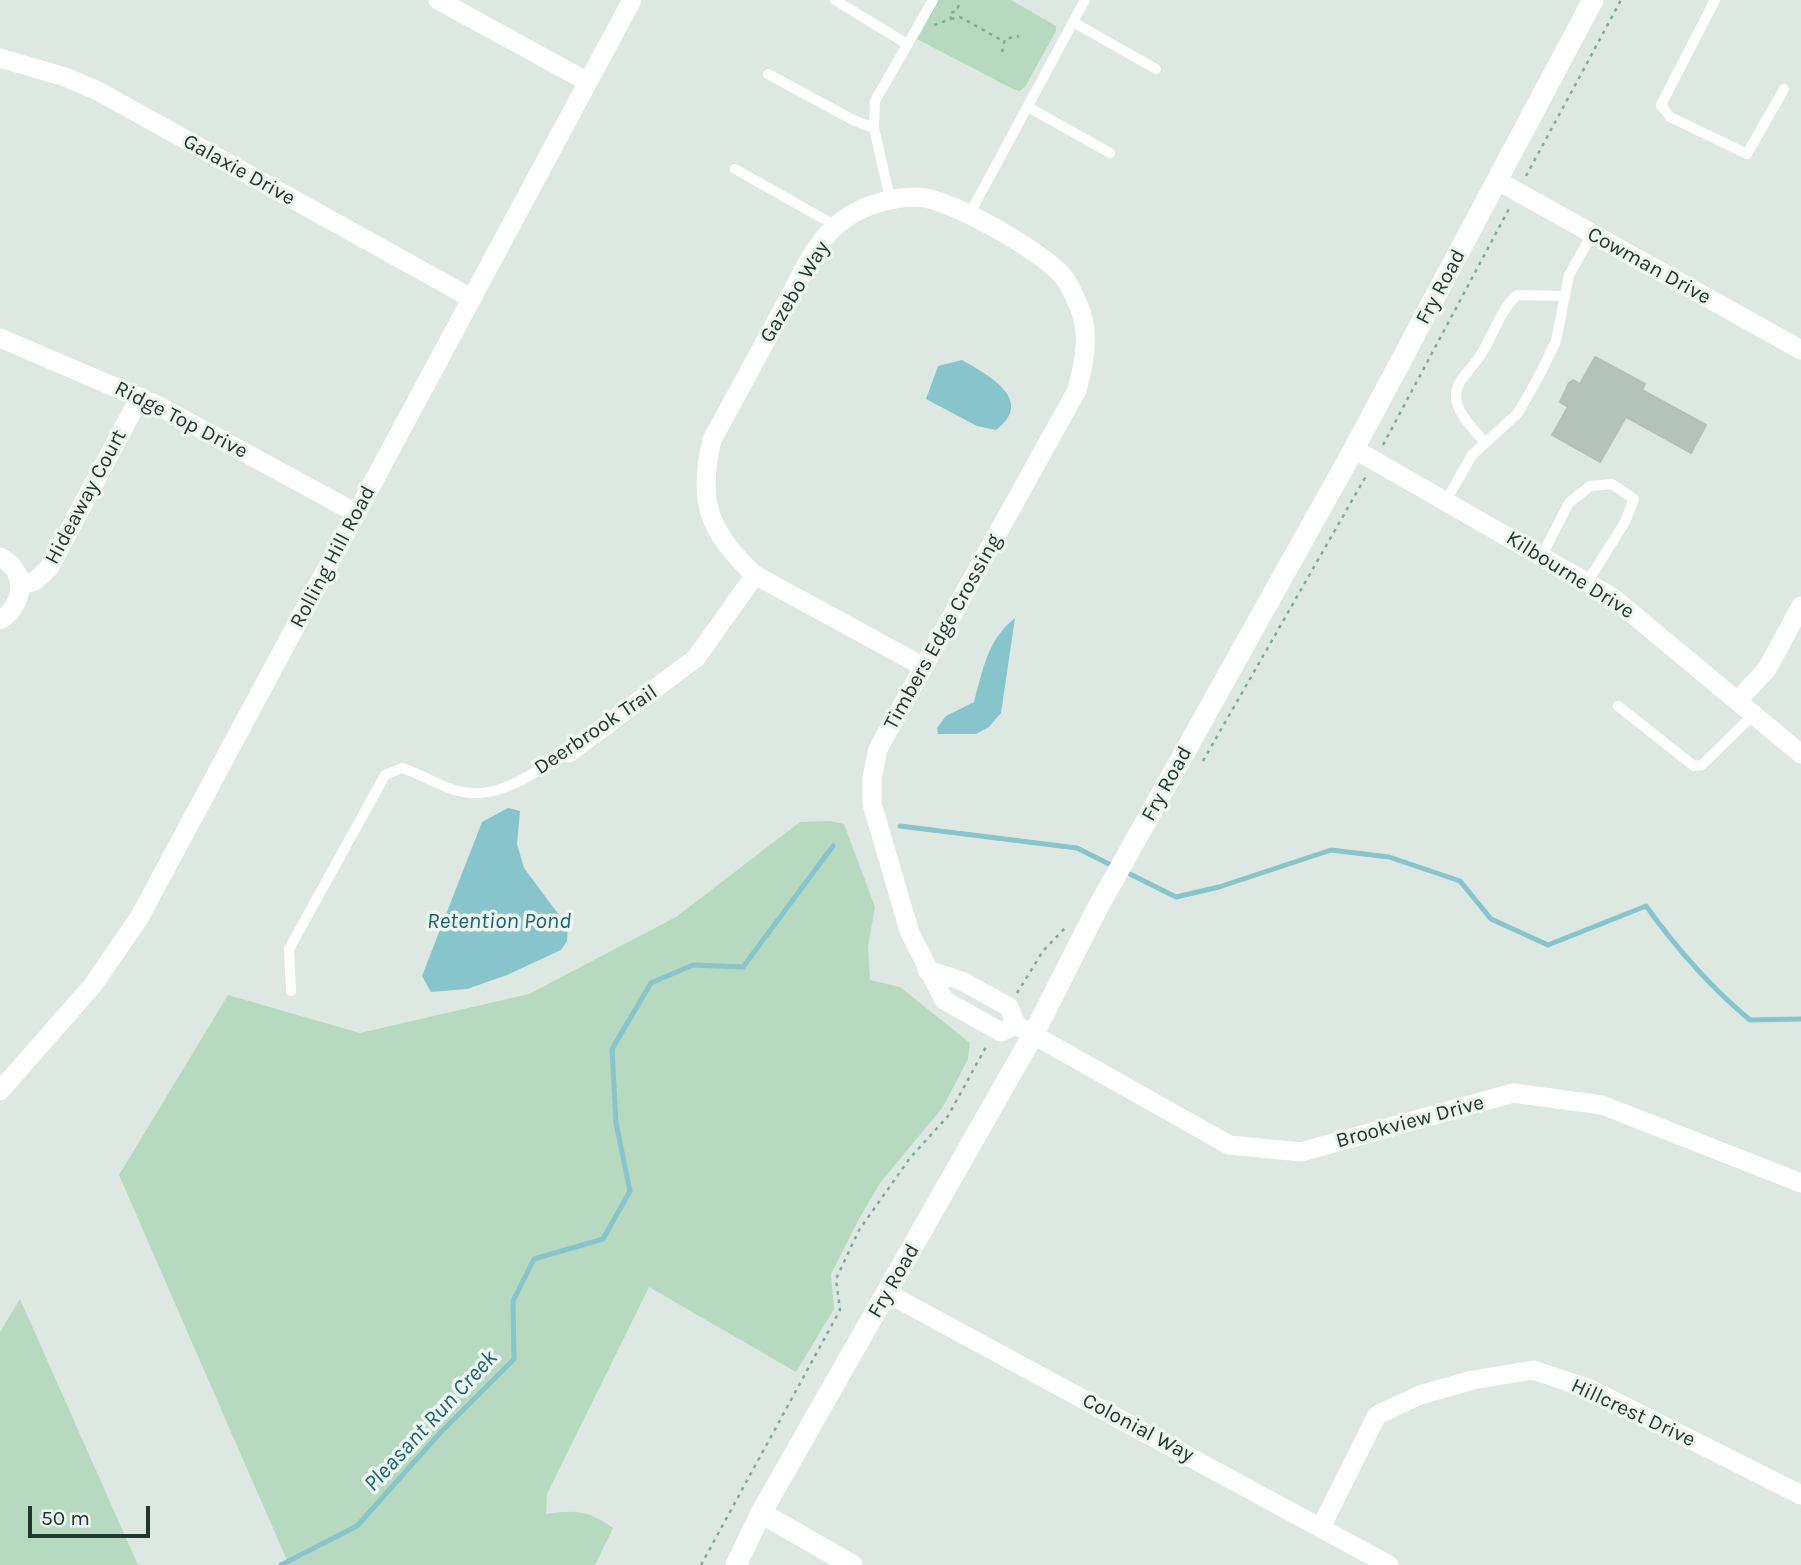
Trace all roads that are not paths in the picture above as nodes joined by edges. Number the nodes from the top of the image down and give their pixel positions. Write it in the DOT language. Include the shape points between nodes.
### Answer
graph roads {
  1 [pos="438,0"];
  2 [pos="632,0"];
  3 [pos="835,0"];
  4 [pos="933,0"];
  5 [pos="1085,0"];
  6 [pos="1593,0"];
  7 [pos="1715,0"];
  8 [pos="1073,22"];
  9 [pos="907,44"];
  10 [pos="0,58"];
  11 [pos="1156,69"];
  12 [pos="768,74"];
  13 [pos="588,82"];
  14 [pos="1784,89"];
  15 [pos="1028,107"];
  16 [pos="874,128"];
  17 [pos="1110,153"];
  18 [pos="735,169"];
  19 [pos="1498,181"];
  20 [pos="890,199"];
  21 [pos="969,216"];
  22 [pos="837,226"];
  23 [pos="1592,234"];
  24 [pos="1565,296"];
  25 [pos="471,298"];
  26 [pos="1078,303"];
  27 [pos="0,338"];
  28 [pos="1801,350"];
  29 [pos="140,397"];
  30 [pos="1485,443"];
  31 [pos="1354,449"];
  32 [pos="1446,501"];
  33 [pos="356,513"];
  34 [pos="1542,555"];
  35 [pos="0,557"];
  36 [pos="755,575"];
  37 [pos="1588,581"];
  38 [pos="21,585"];
  39 [pos="1801,606"];
  40 [pos="0,620"];
  41 [pos="924,667"];
  42 [pos="1738,700"];
  43 [pos="1618,706"];
  44 [pos="1754,714"];
  45 [pos="569,753"];
  46 [pos="1801,754"];
  47 [pos="927,970"];
  48 [pos="290,991"];
  49 [pos="1019,1022"];
  50 [pos="0,1091"];
  51 [pos="1801,1183"];
  52 [pos="887,1293"];
  53 [pos="1801,1495"];
  54 [pos="761,1513"];
  55 [pos="1321,1527"];
  56 [pos="736,1565"];
  57 [pos="852,1565"];
  58 [pos="1389,1565"];
  1 -- 13 [label="street"];
  2 -- 13 [label="street, Rolling Hill Road"];
  3 -- 9 [label="lane"];
  4 -- 9 [label="lane"];
  5 -- 8 [label="lane"];
  6 -- 19 [label="street, Fry Road"];
  7 -- 14 [label="lane" via="1661,105 1670,117 1747,154"];
  8 -- 11 [label="lane"];
  8 -- 15 [label="lane"];
  9 -- 16 [label="lane" via="875,101"];
  10 -- 25 [label="street, Galaxie Drive" via="98,91"];
  12 -- 16 [label="lane"];
  13 -- 25 [label="street, Rolling Hill Road"];
  15 -- 17 [label="lane"];
  15 -- 21 [label="lane"];
  16 -- 20 [label="lane"];
  18 -- 22 [label="lane"];
  19 -- 23 [label="street, Cowman Drive"];
  19 -- 31 [label="street, Fry Road"];
  20 -- 21 [label="street, Gazebo Way" via="919,197 946,202"];
  20 -- 22 [label="street, Gazebo Way"];
  21 -- 26 [label="street, Gazebo Way" via="1041,257 1063,276"];
  22 -- 36 [label="street, Gazebo Way" via="816,249 712,440 705,468 705,499 714,528 732,554"];
  23 -- 24 [label="lane" via="1569,275"];
  23 -- 28 [label="street, Cowman Drive"];
  24 -- 30 [label="lane" via="1556,341 1538,378 1518,414"];
  24 -- 30 [label="lane" via="1517,295 1505,306 1486,348 1458,384 1455,398 1460,410"];
  25 -- 33 [label="street, Rolling Hill Road"];
  26 -- 41 [label="street, Timbers Edge Crossing" via="1086,333 1077,390"];
  27 -- 29 [label="street, Ridge Top Drive"];
  29 -- 33 [label="street, Ridge Top Drive"];
  29 -- 38 [label="street, Hideaway Court" via="49,568"];
  30 -- 32 [label="lane" via="1472,455"];
  31 -- 32 [label="street, Kilbourne Drive"];
  31 -- 49 [label="street, Fry Road" via="1097,909"];
  32 -- 34 [label="street, Kilbourne Drive"];
  33 -- 50 [label="street, Rolling Hill Road" via="139,918 93,985"];
  34 -- 37 [label="street, Kilbourne Drive"];
  34 -- 37 [label="lane" via="1569,503 1590,486 1612,484 1634,499 1625,523"];
  35 -- 38 [label="street, Hideaway Court" via="13,567"];
  36 -- 41 [label="street, Gazebo Way"];
  36 -- 45 [label="street, Deerbrook Trail" via="696,658"];
  37 -- 42 [label="street, Kilbourne Drive"];
  38 -- 40 [label="street" via="16,606"];
  39 -- 42 [label="street" via="1767,669"];
  41 -- 47 [label="street, Timbers Edge Crossing" via="878,749 872,804 910,933"];
  42 -- 44 [label="street, Kilbourne Drive"];
  43 -- 44 [label="lane" via="1694,766 1702,765"];
  44 -- 46 [label="street, Kilbourne Drive"];
  45 -- 48 [label="lane, Deerbrook Trail" via="499,791 479,794 458,792 402,768 384,775 289,949"];
  47 -- 49 [label="street" via="962,981"];
  47 -- 49 [label="street, Timbers Edge Crossing" via="944,1000 1001,1032"];
  49 -- 51 [label="street, Brookview Drive" via="1229,1145 1301,1152 1513,1093 1602,1105"];
  49 -- 52 [label="street, Fry Road"];
  52 -- 54 [label="street, Fry Road"];
  52 -- 55 [label="street, Colonial Way"];
  53 -- 55 [label="street, Hillcrest Drive" via="1590,1389 1533,1370 1420,1395 1377,1415"];
  54 -- 56 [label="street, Fry Road"];
  54 -- 57 [label="street"];
  55 -- 58 [label="street, Colonial Way"];
}
